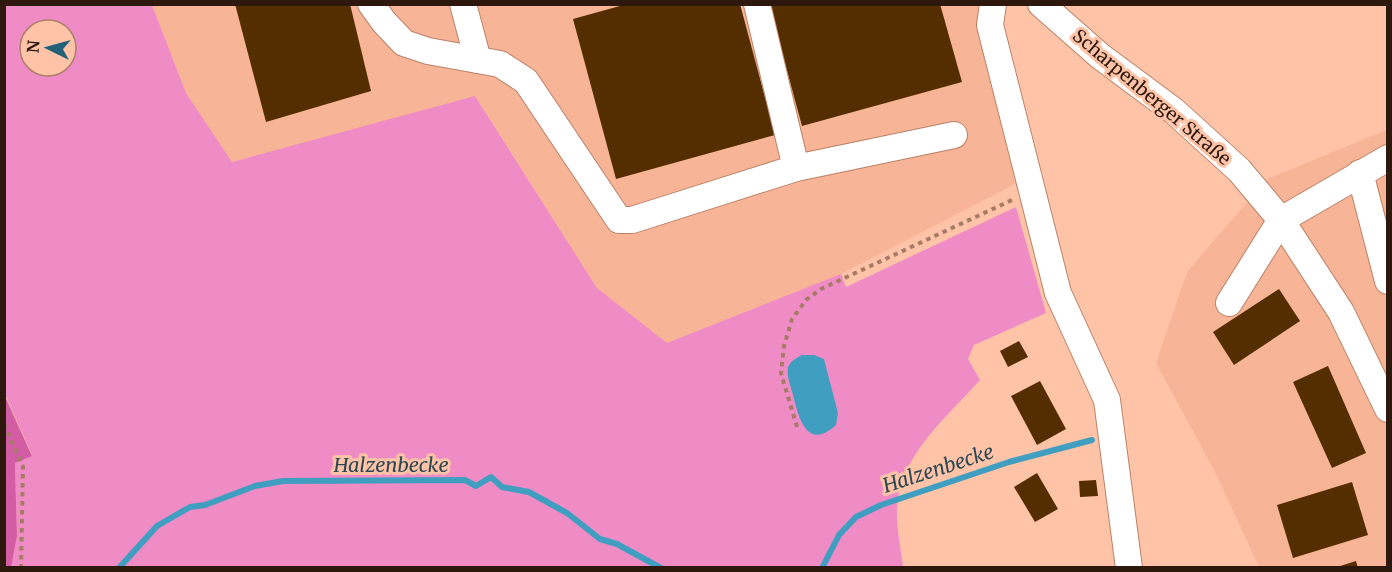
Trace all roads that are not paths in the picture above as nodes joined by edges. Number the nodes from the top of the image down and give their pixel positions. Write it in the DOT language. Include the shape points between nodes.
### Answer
graph roads {
  1 [pos="371,4"];
  2 [pos="463,4"];
  3 [pos="757,4"];
  4 [pos="993,4"];
  5 [pos="1041,4"];
  6 [pos="478,60"];
  7 [pos="954,135"];
  8 [pos="1388,158"];
  9 [pos="796,168"];
  10 [pos="1360,173"];
  11 [pos="1281,220"];
  12 [pos="1388,280"];
  13 [pos="1229,303"];
  14 [pos="1388,409"];
  15 [pos="1129,567"];
  1 -- 6 [label="street" via="404,43"];
  2 -- 6 [label="street"];
  3 -- 9 [label="street"];
  4 -- 15 [label="street" via="990,24 1058,293 1107,400"];
  5 -- 11 [label="street, Scharpenberger Straße" via="1100,56 1213,144"];
  6 -- 9 [label="street" via="500,64 526,81 619,220 632,220"];
  7 -- 9 [label="street"];
  8 -- 10 [label="street"];
  10 -- 11 [label="street"];
  10 -- 12 [label="street"];
  11 -- 13 [label="street"];
  11 -- 14 [label="street, Scharpenberger Straße" via="1341,312"];
}
